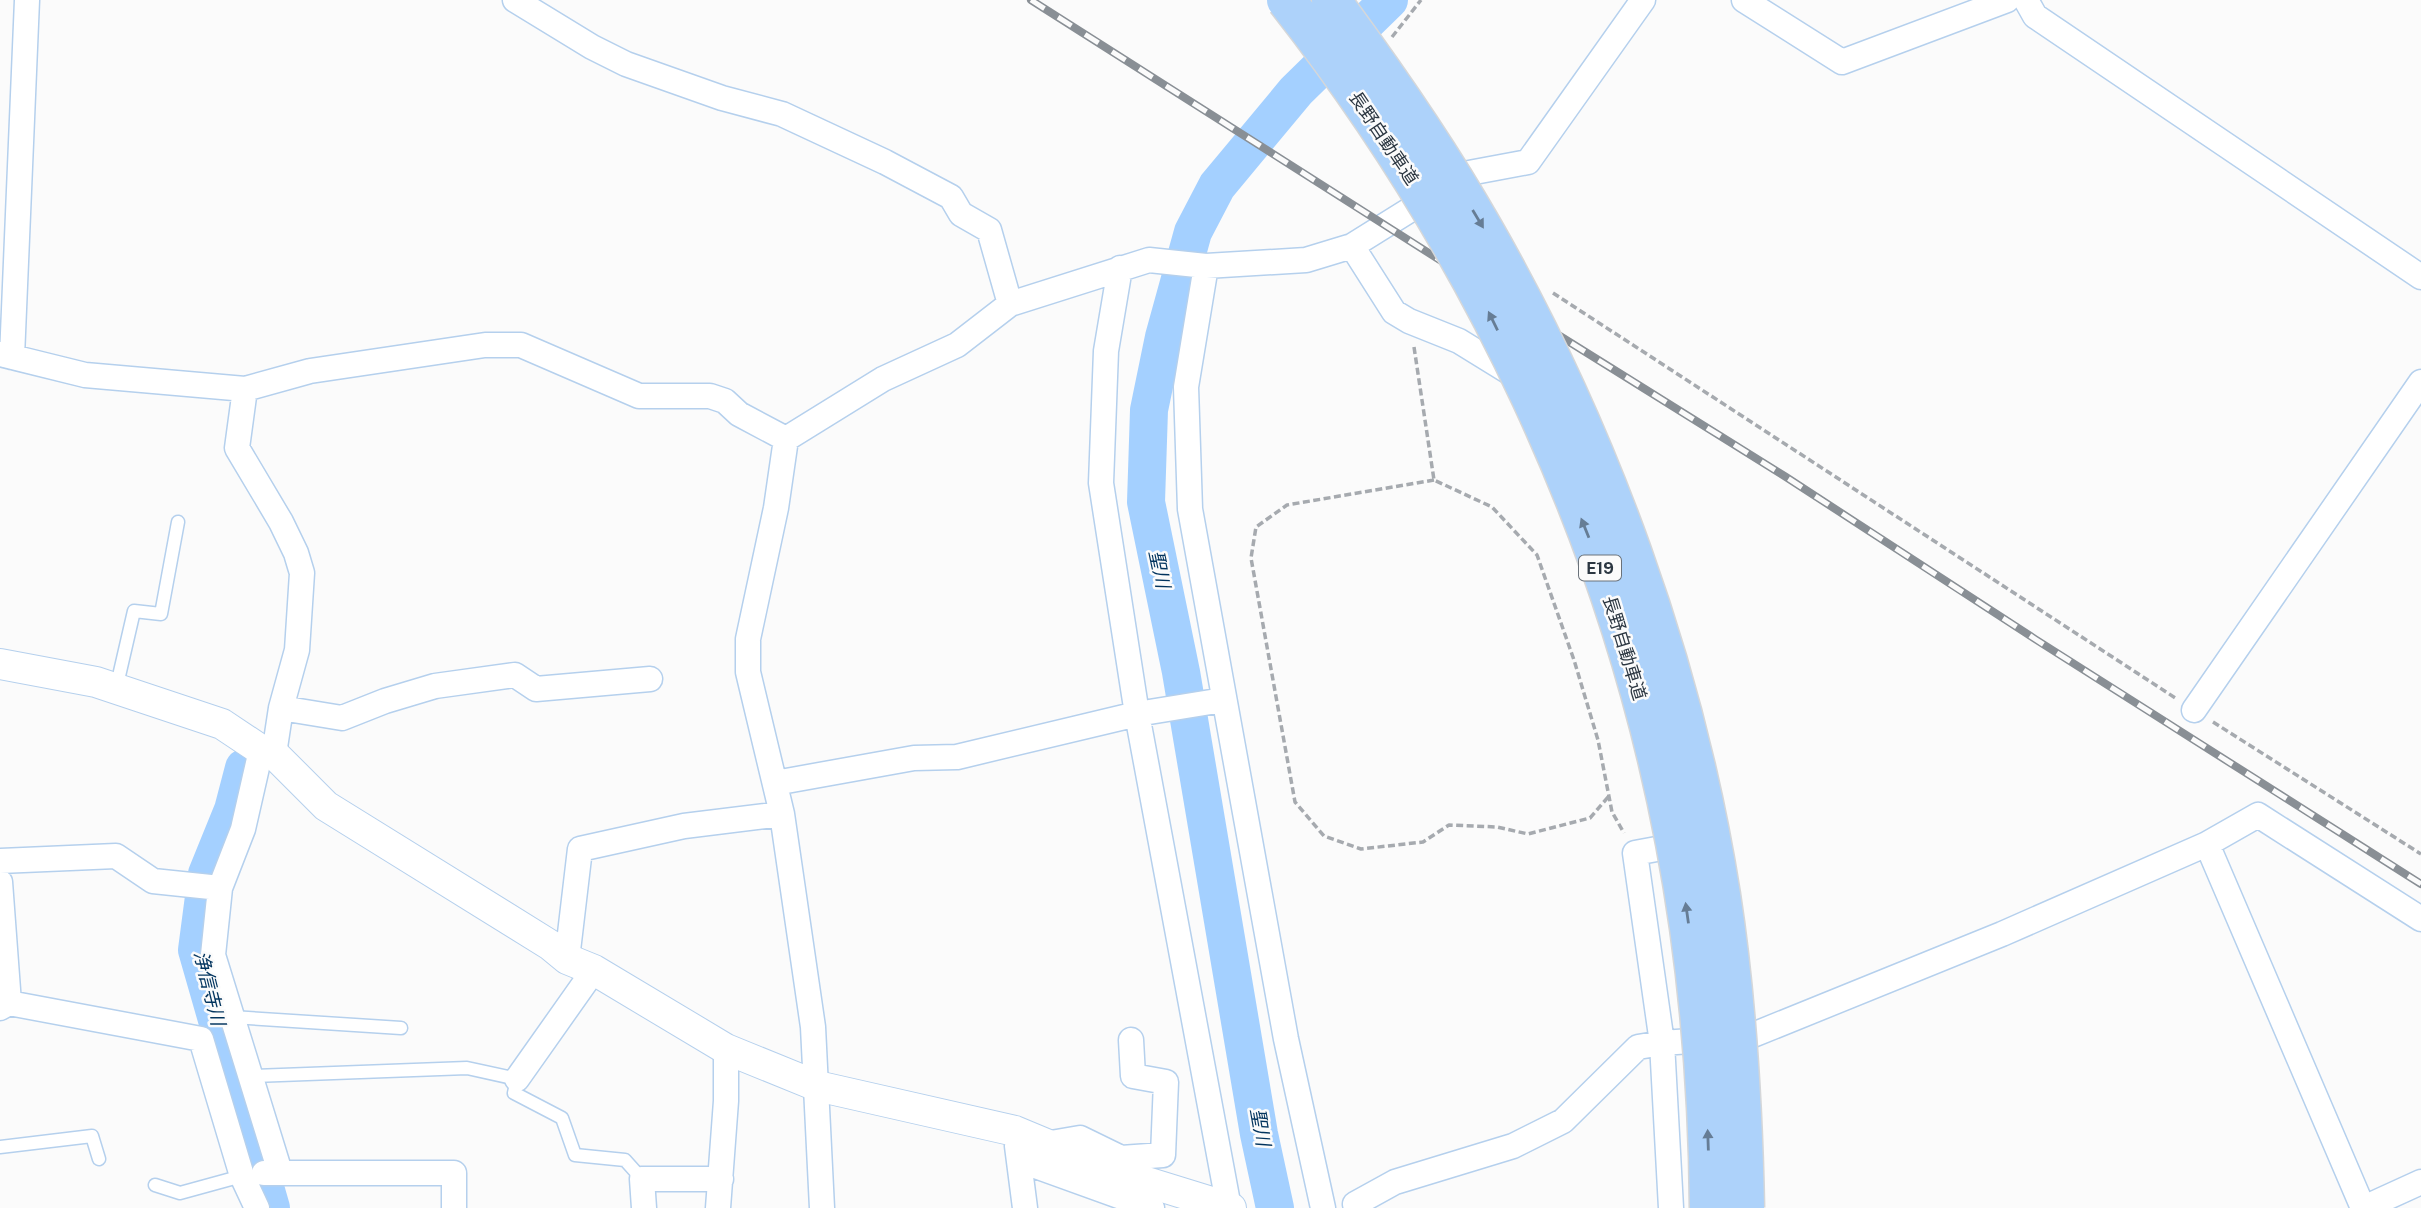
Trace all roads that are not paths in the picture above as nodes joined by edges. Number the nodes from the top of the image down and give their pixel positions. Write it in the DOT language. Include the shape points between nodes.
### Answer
graph roads {
  1 [pos="27,0"];
  2 [pos="515,0"];
  3 [pos="1286,0"];
  4 [pos="1331,0"];
  5 [pos="1346,0"];
  6 [pos="1643,0"];
  7 [pos="1744,0"];
  8 [pos="2007,0"];
  9 [pos="2026,0"];
  10 [pos="1469,173"];
  11 [pos="1352,246"];
  12 [pos="1206,266"];
  13 [pos="1120,268"];
  14 [pos="2421,277"];
  15 [pos="1010,304"];
  16 [pos="6,356"];
  17 [pos="2421,382"];
  18 [pos="245,389"];
  19 [pos="786,439"];
  20 [pos="178,523"];
  21 [pos="0,664"];
  22 [pos="650,679"];
  23 [pos="116,689"];
  24 [pos="1223,700"];
  25 [pos="281,708"];
  26 [pos="2194,710"];
  27 [pos="1137,714"];
  28 [pos="267,752"];
  29 [pos="775,783"];
  30 [pos="782,814"];
  31 [pos="1721,837"];
  32 [pos="2207,844"];
  33 [pos="0,861"];
  34 [pos="0,882"];
  35 [pos="209,886"];
  36 [pos="2421,919"];
  37 [pos="581,964"];
  38 [pos="2,1009"];
  39 [pos="401,1028"];
  40 [pos="221,1032"];
  41 [pos="1748,1037"];
  42 [pos="1131,1040"];
  43 [pos="1662,1043"];
  44 [pos="726,1049"];
  45 [pos="250,1076"];
  46 [pos="517,1079"];
  47 [pos="817,1086"];
  48 [pos="1045,1144"];
  49 [pos="1017,1145"];
  50 [pos="0,1147"];
  51 [pos="99,1159"];
  52 [pos="278,1172"];
  53 [pos="246,1175"];
  54 [pos="721,1179"];
  55 [pos="642,1180"];
  56 [pos="2421,1182"];
  57 [pos="155,1185"];
  58 [pos="257,1208"];
  59 [pos="454,1208"];
  60 [pos="644,1208"];
  61 [pos="718,1208"];
  62 [pos="822,1208"];
  63 [pos="1025,1208"];
  64 [pos="1152,1208"];
  65 [pos="1230,1208"];
  66 [pos="1323,1208"];
  67 [pos="1356,1208"];
  68 [pos="1671,1208"];
  69 [pos="1709,1208"];
  70 [pos="1745,1208"];
  71 [pos="1758,1208"];
  72 [pos="2363,1208"];
  1 -- 16 [label="street"];
  2 -- 15 [label="street" via="626,64 782,114 951,197 961,214 989,230"];
  69 -- 3 [label="highway, 長野自動車道 / E19, one-way, bridge" via="1703,1056 1686,902 1661,777 1609,594 1542,422 1453,245 1383,136"];
  4 -- 70 [label="highway, 長野自動車道 / E19, one-way, bridge" via="1447,167 1516,288 1579,419 1643,584 1680,706 1721,894 1740,1074"];
  5 -- 10 [label="street" via="1381,38"];
  6 -- 10 [label="street" via="1528,163"];
  7 -- 8 [label="street" via="1842,62"];
  9 -- 14 [label="street" via="2035,16"];
  10 -- 11 [label="street"];
  11 -- 12 [label="street" via="1306,260"];
  11 -- 31 [label="street" via="1394,312 1459,341 1595,425 1669,626"];
  12 -- 13 [label="street" via="1149,260"];
  12 -- 24 [label="street" via="1186,387 1190,509"];
  13 -- 15 [label="street"];
  13 -- 27 [label="street" via="1106,351 1101,483"];
  15 -- 19 [label="street" via="957,345 883,379"];
  16 -- 18 [label="street" via="85,375"];
  17 -- 26 [label="street"];
  18 -- 19 [label="street" via="310,371 485,345 521,345 639,396 710,396"];
  18 -- 25 [label="street" via="237,448 286,530 302,573 297,650"];
  19 -- 29 [label="street" via="748,639 748,672"];
  20 -- 23 [label="lane" via="161,614 134,611"];
  21 -- 23 [label="street"];
  22 -- 25 [label="street" via="536,689 514,675 435,686 342,718"];
  23 -- 28 [label="street" via="222,724"];
  24 -- 27 [label="street"];
  24 -- 66 [label="street" via="1286,1039"];
  25 -- 28 [label="street"];
  27 -- 29 [label="street" via="957,757 914,758"];
  27 -- 65 [label="street"];
  28 -- 35 [label="street" via="243,829"];
  28 -- 37 [label="street" via="326,806"];
  29 -- 30 [label="street"];
  30 -- 37 [label="street" via="684,826 580,849"];
  30 -- 47 [label="street" via="813,1027"];
  31 -- 41 [label="street" via="1741,952"];
  31 -- 43 [label="street" via="1635,853"];
  32 -- 36 [label="street" via="2258,815"];
  32 -- 41 [label="street" via="2002,934"];
  32 -- 72 [label="street"];
  33 -- 35 [label="street" via="116,856 153,881"];
  34 -- 38 [label="street"];
  35 -- 40 [label="street"];
  37 -- 44 [label="street"];
  37 -- 46 [label="street"];
  38 -- 40 [label="street"];
  39 -- 40 [label="lane"];
  40 -- 45 [label="street"];
  40 -- 53 [label="street"];
  41 -- 43 [label="street"];
  41 -- 71 [label="street"];
  42 -- 48 [label="street" via="1133,1076 1166,1082 1163,1155 1121,1158 1080,1138"];
  43 -- 67 [label="street" via="1638,1047 1563,1121 1513,1146 1395,1182 1355,1204"];
  43 -- 68 [label="street"];
  44 -- 47 [label="street"];
  44 -- 54 [label="street"];
  45 -- 46 [label="lane" via="467,1068"];
  45 -- 52 [label="street"];
  46 -- 55 [label="lane" via="514,1093 562,1118 575,1156 625,1160"];
  47 -- 49 [label="street"];
  47 -- 62 [label="street"];
  48 -- 49 [label="street"];
  48 -- 65 [label="street" via="1111,1171"];
  49 -- 63 [label="street"];
  49 -- 64 [label="street"];
  50 -- 51 [label="lane" via="92,1136"];
  52 -- 53 [label="street"];
  52 -- 59 [label="street" via="454,1173"];
  53 -- 57 [label="lane" via="180,1193"];
  53 -- 58 [label="street"];
  54 -- 55 [label="street"];
  54 -- 61 [label="street"];
  55 -- 60 [label="street"];
  56 -- 72 [label="street"];
}
